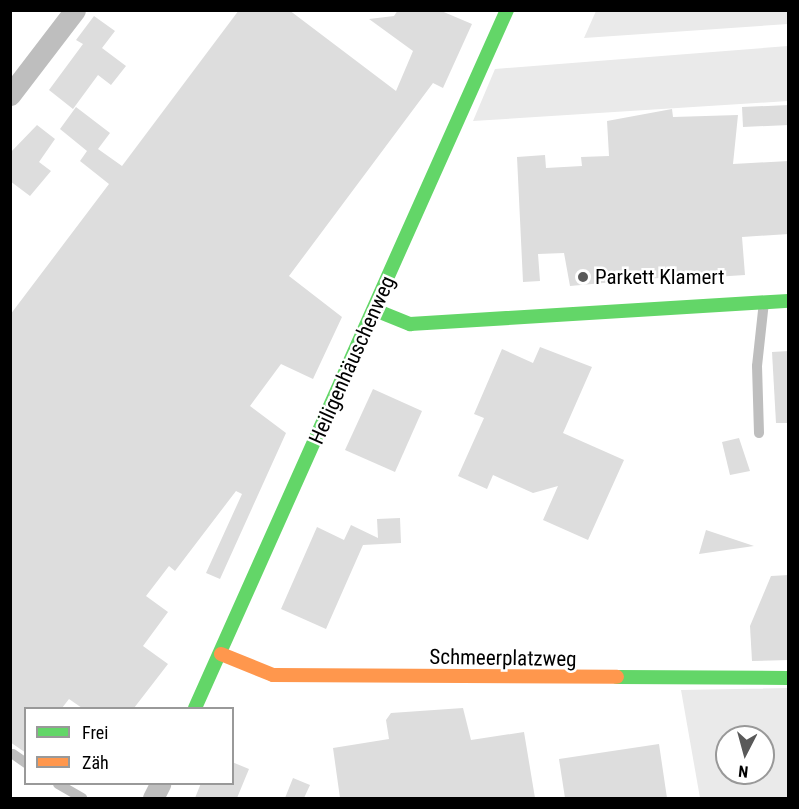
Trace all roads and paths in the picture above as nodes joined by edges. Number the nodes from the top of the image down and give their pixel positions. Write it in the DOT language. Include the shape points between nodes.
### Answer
graph roads {
  1 [pos="75,10"];
  2 [pos="507,10"];
  3 [pos="10,95"];
  4 [pos="789,301"];
  5 [pos="764,302"];
  6 [pos="375,310"];
  7 [pos="759,433"];
  8 [pos="221,654"];
  9 [pos="789,678"];
  10 [pos="195,707"];
  11 [pos="13,754"];
  12 [pos="24,762"];
  13 [pos="61,785"];
  14 [pos="82,798"];
  1 -- 3 [label="street"];
  2 -- 6 [label="street, Heiligenhäuschenweg"];
  4 -- 5 [label="street"];
  5 -- 6 [label="street" via="410,324"];
  5 -- 7 [label="lane" via="757,366"];
  6 -- 8 [label="street, Heiligenhäuschenweg"];
  8 -- 9 [label="street, Schmeerplatzweg" via="273,675"];
  8 -- 10 [label="street, Heiligenhäuschenweg"];
  11 -- 12 [label="lane"];
  13 -- 14 [label="lane"];
}
